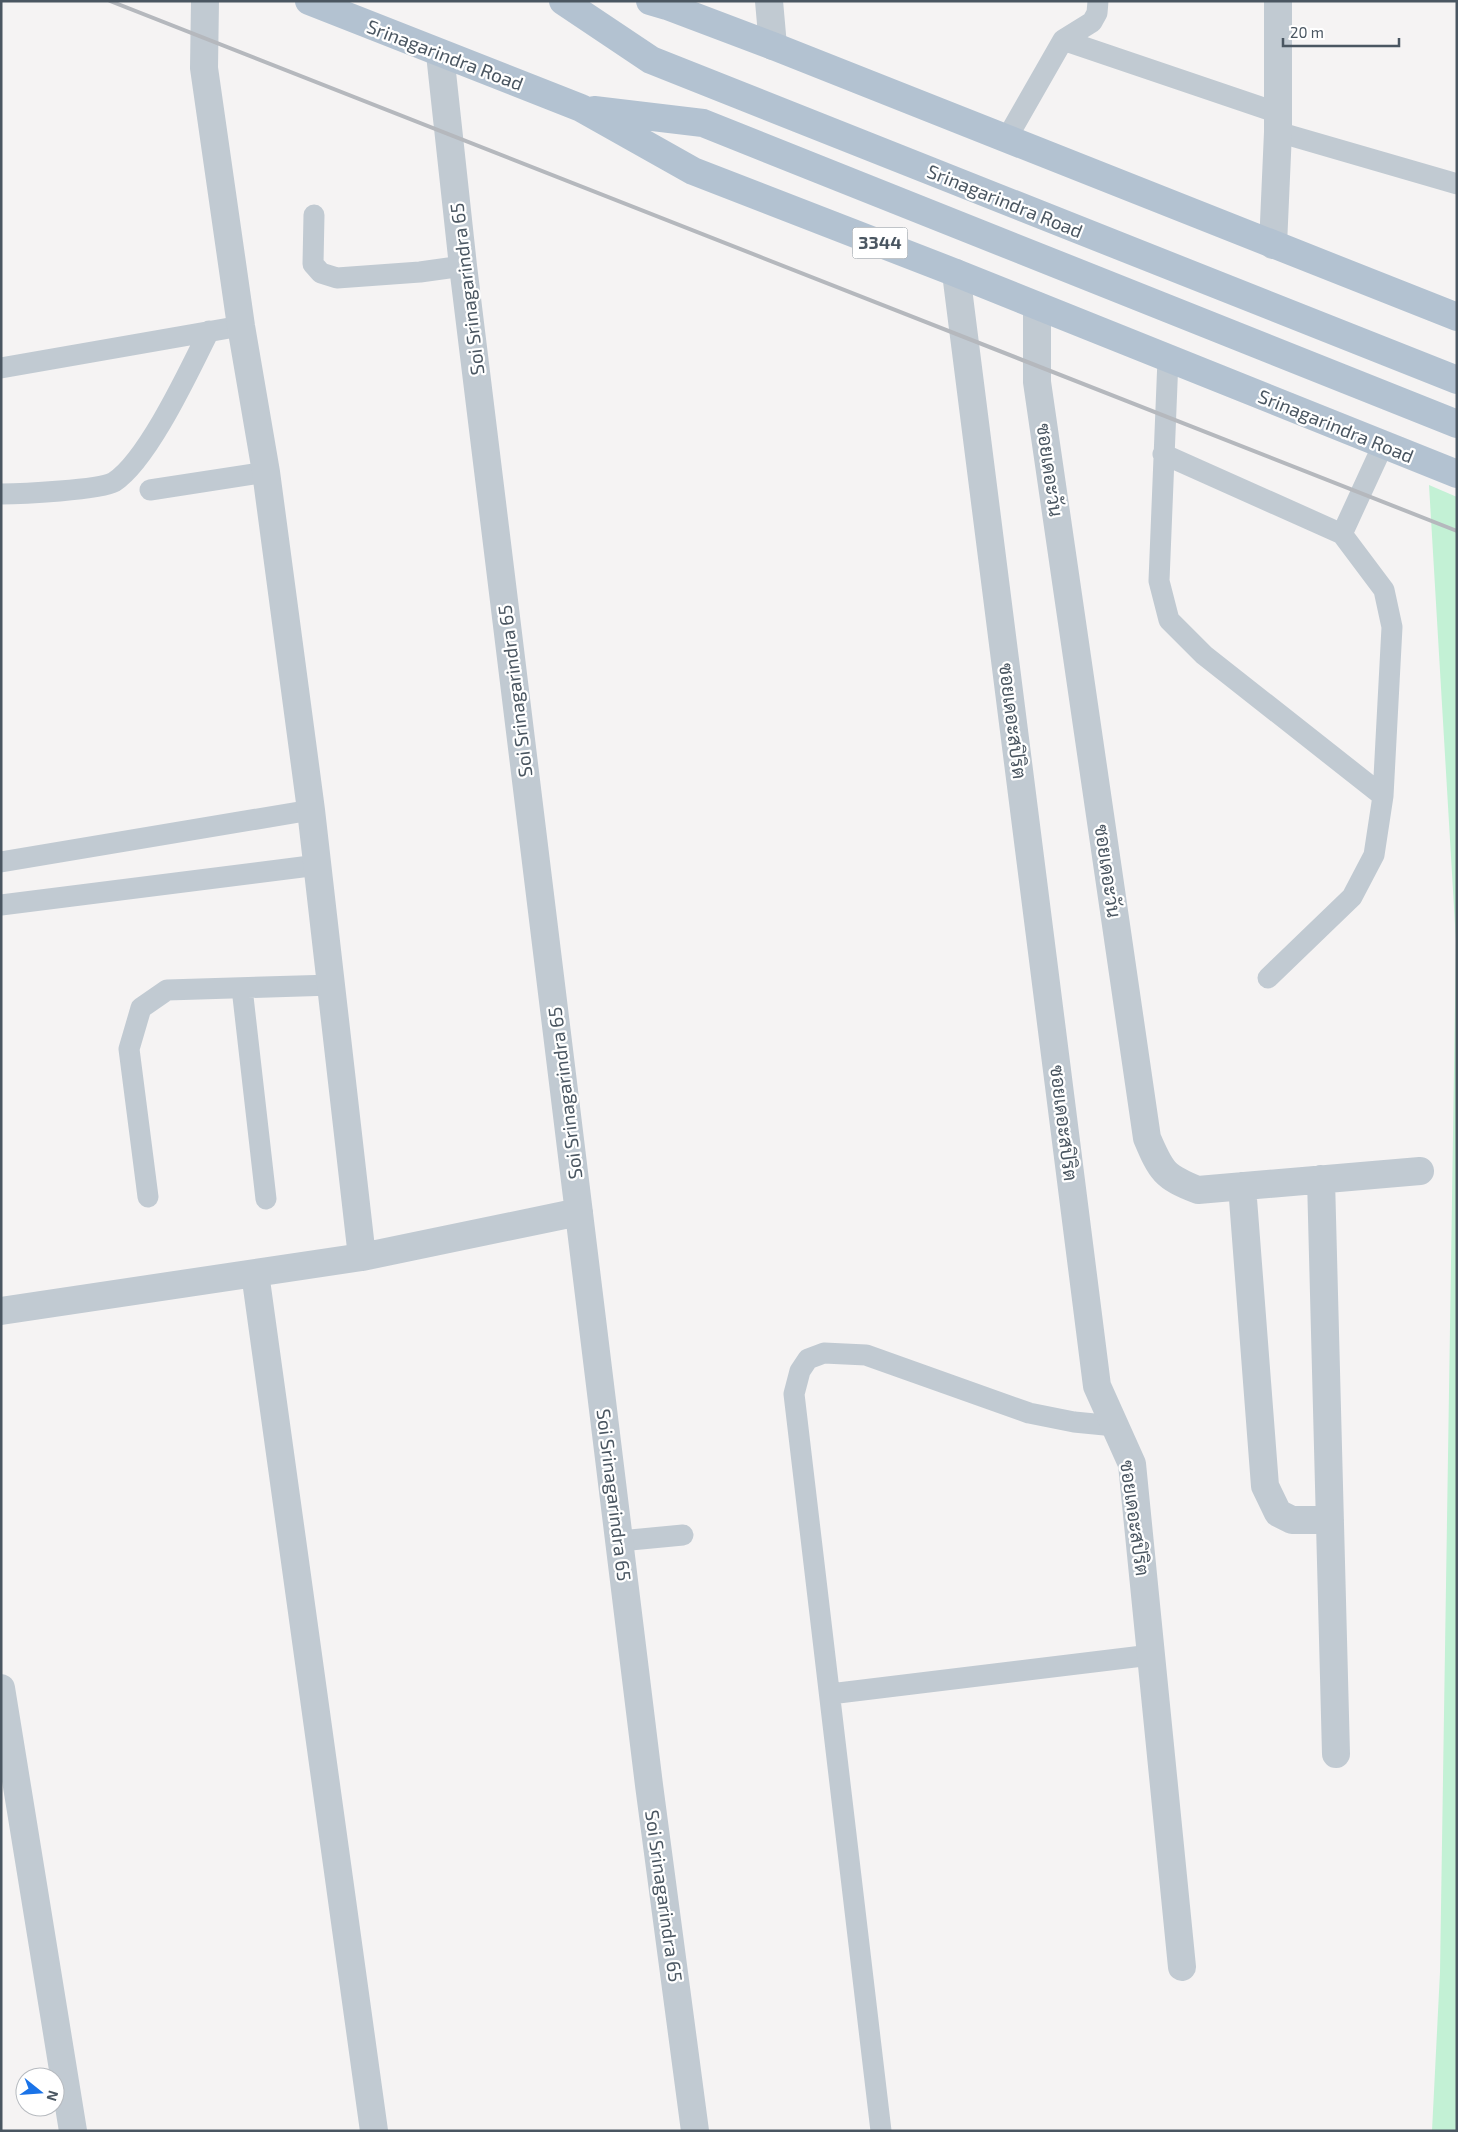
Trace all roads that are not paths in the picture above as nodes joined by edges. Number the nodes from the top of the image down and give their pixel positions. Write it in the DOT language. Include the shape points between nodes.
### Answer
graph roads {
  1 [pos="204,1"];
  2 [pos="309,1"];
  3 [pos="563,1"];
  4 [pos="650,1"];
  5 [pos="769,1"];
  6 [pos="1098,1"];
  7 [pos="1278,1"];
  8 [pos="1063,40"];
  9 [pos="773,46"];
  10 [pos="440,54"];
  11 [pos="581,108"];
  12 [pos="1278,123"];
  13 [pos="1007,138"];
  14 [pos="1457,184"];
  15 [pos="314,215"];
  16 [pos="1273,245"];
  17 [pos="463,266"];
  18 [pos="956,273"];
  19 [pos="1037,306"];
  20 [pos="1457,317"];
  21 [pos="241,326"];
  22 [pos="209,331"];
  23 [pos="1168,359"];
  24 [pos="1,368"];
  25 [pos="1457,380"];
  26 [pos="1457,424"];
  27 [pos="1382,444"];
  28 [pos="1163,454"];
  29 [pos="266,472"];
  30 [pos="1457,474"];
  31 [pos="150,490"];
  32 [pos="1,494"];
  33 [pos="1342,534"];
  34 [pos="1383,796"];
  35 [pos="311,810"];
  36 [pos="1,862"];
  37 [pos="318,865"];
  38 [pos="1,905"];
  39 [pos="1268,978"];
  40 [pos="333,985"];
  41 [pos="242,988"];
  42 [pos="1420,1171"];
  43 [pos="1321,1179"];
  44 [pos="1242,1186"];
  45 [pos="148,1197"];
  46 [pos="266,1199"];
  47 [pos="579,1212"];
  48 [pos="362,1257"];
  49 [pos="255,1274"];
  50 [pos="1,1311"];
  51 [pos="1115,1426"];
  52 [pos="1330,1520"];
  53 [pos="684,1535"];
  54 [pos="620,1541"];
  55 [pos="1151,1655"];
  56 [pos="1,1688"];
  57 [pos="830,1694"];
  58 [pos="1336,1754"];
  59 [pos="1182,1967"];
  60 [pos="73,2131"];
  61 [pos="374,2131"];
  62 [pos="695,2131"];
  63 [pos="881,2131"];
  1 -- 21 [label="street" via="204,68"];
  2 -- 10 [label="main road, Srinagarindra Road / 3344"];
  3 -- 25 [label="main road, Srinagarindra Road" via="651,60"];
  4 -- 9 [label="main road"];
  5 -- 9 [label="street"];
  6 -- 8 [label="lane" via="1092,22"];
  7 -- 12 [label="street"];
  8 -- 12 [label="lane"];
  8 -- 13 [label="lane"];
  9 -- 13 [label="main road"];
  10 -- 11 [label="main road, Srinagarindra Road / 3344"];
  10 -- 17 [label="street, Soi Srinagarindra 65"];
  11 -- 18 [label="main road, Srinagarindra Road / 3344" via="693,171"];
  11 -- 26 [label="main road, Srinagarindra Road / 3344" via="703,124"];
  12 -- 14 [label="lane"];
  12 -- 16 [label="street"];
  13 -- 16 [label="main road"];
  15 -- 17 [label="lane" via="313,264 321,273 337,278"];
  16 -- 20 [label="main road"];
  17 -- 47 [label="street, Soi Srinagarindra 65"];
  18 -- 19 [label="main road, Srinagarindra Road / 3344"];
  18 -- 51 [label="street, ซอยเดอะสปิริต" via="1097,1386"];
  19 -- 23 [label="main road, Srinagarindra Road / 3344"];
  19 -- 44 [label="street, ซอยเดอะวัน" via="1037,382 1147,1138 1159,1166 1174,1180 1198,1190"];
  21 -- 22 [label="lane"];
  21 -- 29 [label="street"];
  22 -- 24 [label="lane"];
  22 -- 32 [label="lane" via="143,450 114,482 79,489"];
  23 -- 27 [label="main road, Srinagarindra Road / 3344"];
  23 -- 28 [label="lane"];
  27 -- 30 [label="main road, Srinagarindra Road / 3344"];
  27 -- 33 [label="lane"];
  28 -- 33 [label="lane"];
  28 -- 34 [label="lane" via="1159,581 1169,620 1204,655"];
  29 -- 31 [label="lane"];
  29 -- 35 [label="street"];
  33 -- 34 [label="lane" via="1384,590 1392,627"];
  34 -- 39 [label="lane" via="1374,855 1352,897"];
  35 -- 36 [label="lane"];
  35 -- 37 [label="street"];
  37 -- 38 [label="lane"];
  37 -- 40 [label="street"];
  40 -- 41 [label="lane"];
  40 -- 48 [label="street"];
  41 -- 45 [label="lane" via="167,990 141,1008 129,1049"];
  41 -- 46 [label="lane"];
  42 -- 43 [label="street, ซอยเดอะวัน"];
  43 -- 44 [label="street, ซอยเดอะวัน"];
  43 -- 52 [label="street"];
  44 -- 52 [label="street" via="1265,1486 1278,1513 1292,1520"];
  47 -- 48 [label="street"];
  47 -- 54 [label="street, Soi Srinagarindra 65"];
  48 -- 49 [label="street"];
  49 -- 50 [label="street"];
  49 -- 61 [label="street"];
  51 -- 55 [label="street, ซอยเดอะสปิริต" via="1132,1464"];
  51 -- 57 [label="lane" via="1029,1413 866,1355 824,1352 808,1359 800,1371 794,1394"];
  52 -- 58 [label="street"];
  53 -- 54 [label="lane"];
  54 -- 62 [label="street, Soi Srinagarindra 65"];
  55 -- 57 [label="lane"];
  55 -- 59 [label="street, ซอยเดอะสปิริต"];
  56 -- 60 [label="street"];
  57 -- 63 [label="lane"];
}
